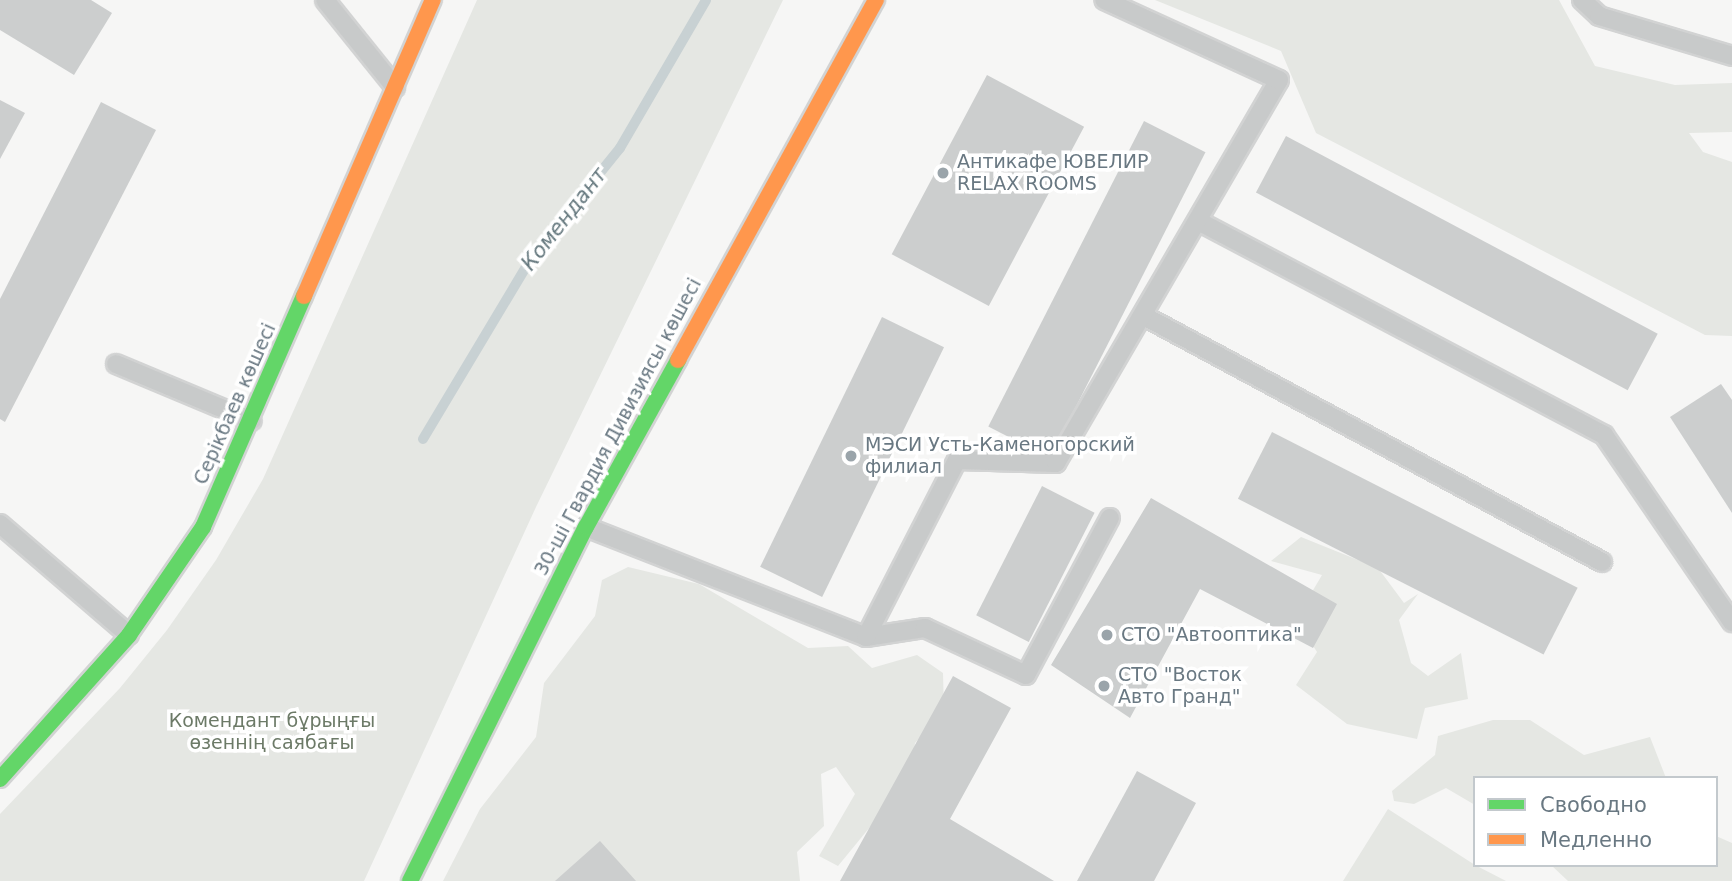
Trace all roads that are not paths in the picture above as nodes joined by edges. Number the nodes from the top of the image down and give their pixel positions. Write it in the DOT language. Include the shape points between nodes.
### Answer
graph roads {
  1 [pos="325,0"];
  2 [pos="433,0"];
  3 [pos="876,0"];
  4 [pos="1104,0"];
  5 [pos="1582,0"];
  6 [pos="1732,56"];
  7 [pos="395,88"];
  8 [pos="1198,221"];
  9 [pos="1144,316"];
  10 [pos="116,364"];
  11 [pos="252,421"];
  12 [pos="1110,518"];
  13 [pos="0,524"];
  14 [pos="586,527"];
  15 [pos="1602,562"];
  16 [pos="1732,622"];
  17 [pos="129,635"];
  18 [pos="866,637"];
  19 [pos="0,779"];
  20 [pos="410,881"];
  1 -- 7 [label="lane"];
  2 -- 7 [label="street, Серікбаев көшесі"];
  3 -- 14 [label="street, 30-ші Гвардия Дивизиясы көшесі"];
  4 -- 8 [label="lane" via="1279,80"];
  5 -- 6 [label="lane" via="1599,16"];
  7 -- 11 [label="street, Серікбаев көшесі"];
  8 -- 9 [label="lane"];
  8 -- 16 [label="lane" via="1604,435"];
  9 -- 15 [label="lane"];
  9 -- 18 [label="lane" via="1056,463 957,460"];
  10 -- 11 [label="lane"];
  11 -- 17 [label="street, Серікбаев көшесі" via="203,527"];
  12 -- 18 [label="lane" via="1026,675 925,628"];
  13 -- 17 [label="lane"];
  14 -- 18 [label="lane"];
  14 -- 20 [label="street, 30-ші Гвардия Дивизиясы көшесі"];
  17 -- 19 [label="street, Серікбаев көшесі"];
}
